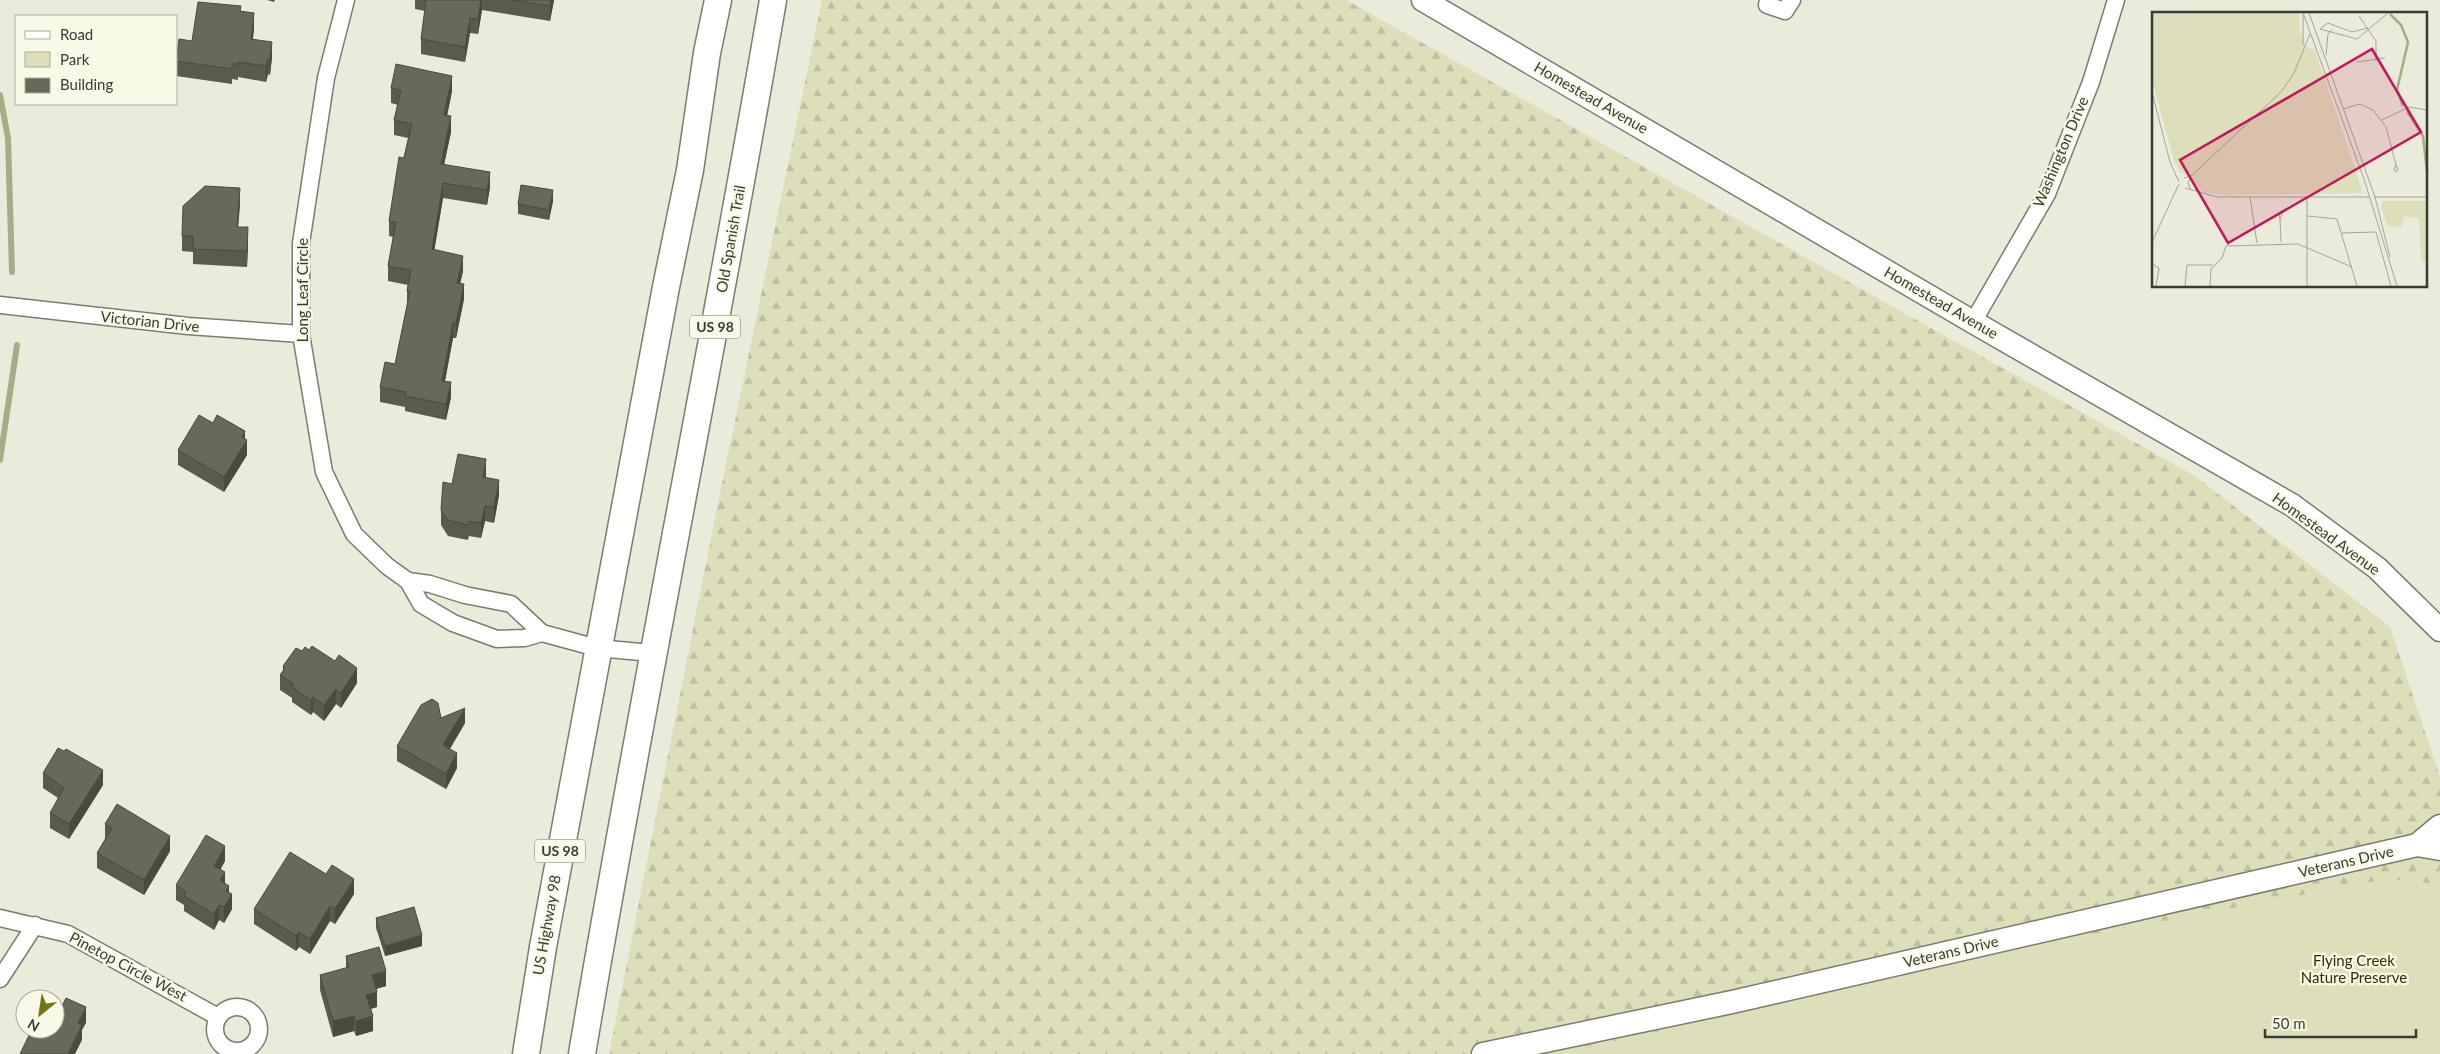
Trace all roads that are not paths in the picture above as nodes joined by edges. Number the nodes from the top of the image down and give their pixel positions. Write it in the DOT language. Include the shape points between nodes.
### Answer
graph roads {
  1 [pos="346,0"];
  2 [pos="718,0"];
  3 [pos="773,0"];
  4 [pos="1768,0"];
  5 [pos="1792,0"];
  6 [pos="2116,0"];
  7 [pos="1434,3"];
  8 [pos="0,305"];
  9 [pos="1973,322"];
  10 [pos="301,334"];
  11 [pos="408,580"];
  12 [pos="2440,630"];
  13 [pos="542,632"];
  14 [pos="597,648"];
  15 [pos="652,653"];
  16 [pos="2440,826"];
  17 [pos="2417,845"];
  18 [pos="2440,849"];
  19 [pos="0,918"];
  20 [pos="35,926"];
  21 [pos="0,979"];
  22 [pos="218,1017"];
  23 [pos="526,1054"];
  24 [pos="582,1054"];
  25 [pos="1483,1054"];
  1 -- 10 [label="street, Long Leaf Circle" via="326,78 302,242"];
  2 -- 14 [label="main road, US 98" via="690,170"];
  3 -- 15 [label="main road, Old Spanish Trail / US 98" via="664,604"];
  4 -- 5 [label="street" via="1767,5 1785,11"];
  6 -- 9 [label="street, Washington Drive" via="2091,82 2047,194"];
  7 -- 9 [label="street, Homestead Avenue"];
  8 -- 10 [label="street, Victorian Drive" via="188,326"];
  9 -- 12 [label="street, Homestead Avenue" via="2292,505 2377,568"];
  10 -- 11 [label="street, Long Leaf Circle" via="324,472 354,534 386,566"];
  11 -- 13 [label="street, Long Leaf Circle" via="510,604"];
  11 -- 13 [label="street, Long Leaf Circle" via="421,604 474,632 509,640"];
  13 -- 14 [label="street, Long Leaf Circle"];
  14 -- 15 [label="street, Long Leaf Circle"];
  14 -- 23 [label="main road, US Highway 98 / US 98"];
  15 -- 24 [label="main road, US 98"];
  16 -- 17 [label="street, Veterans Drive"];
  17 -- 18 [label="street, Veterans Drive"];
  17 -- 25 [label="street, Veterans Drive" via="1732,1002"];
  19 -- 20 [label="street, Pinetop Circle West"];
  20 -- 21 [label="street"];
  20 -- 22 [label="street, Pinetop Circle West" via="68,934"];
}
